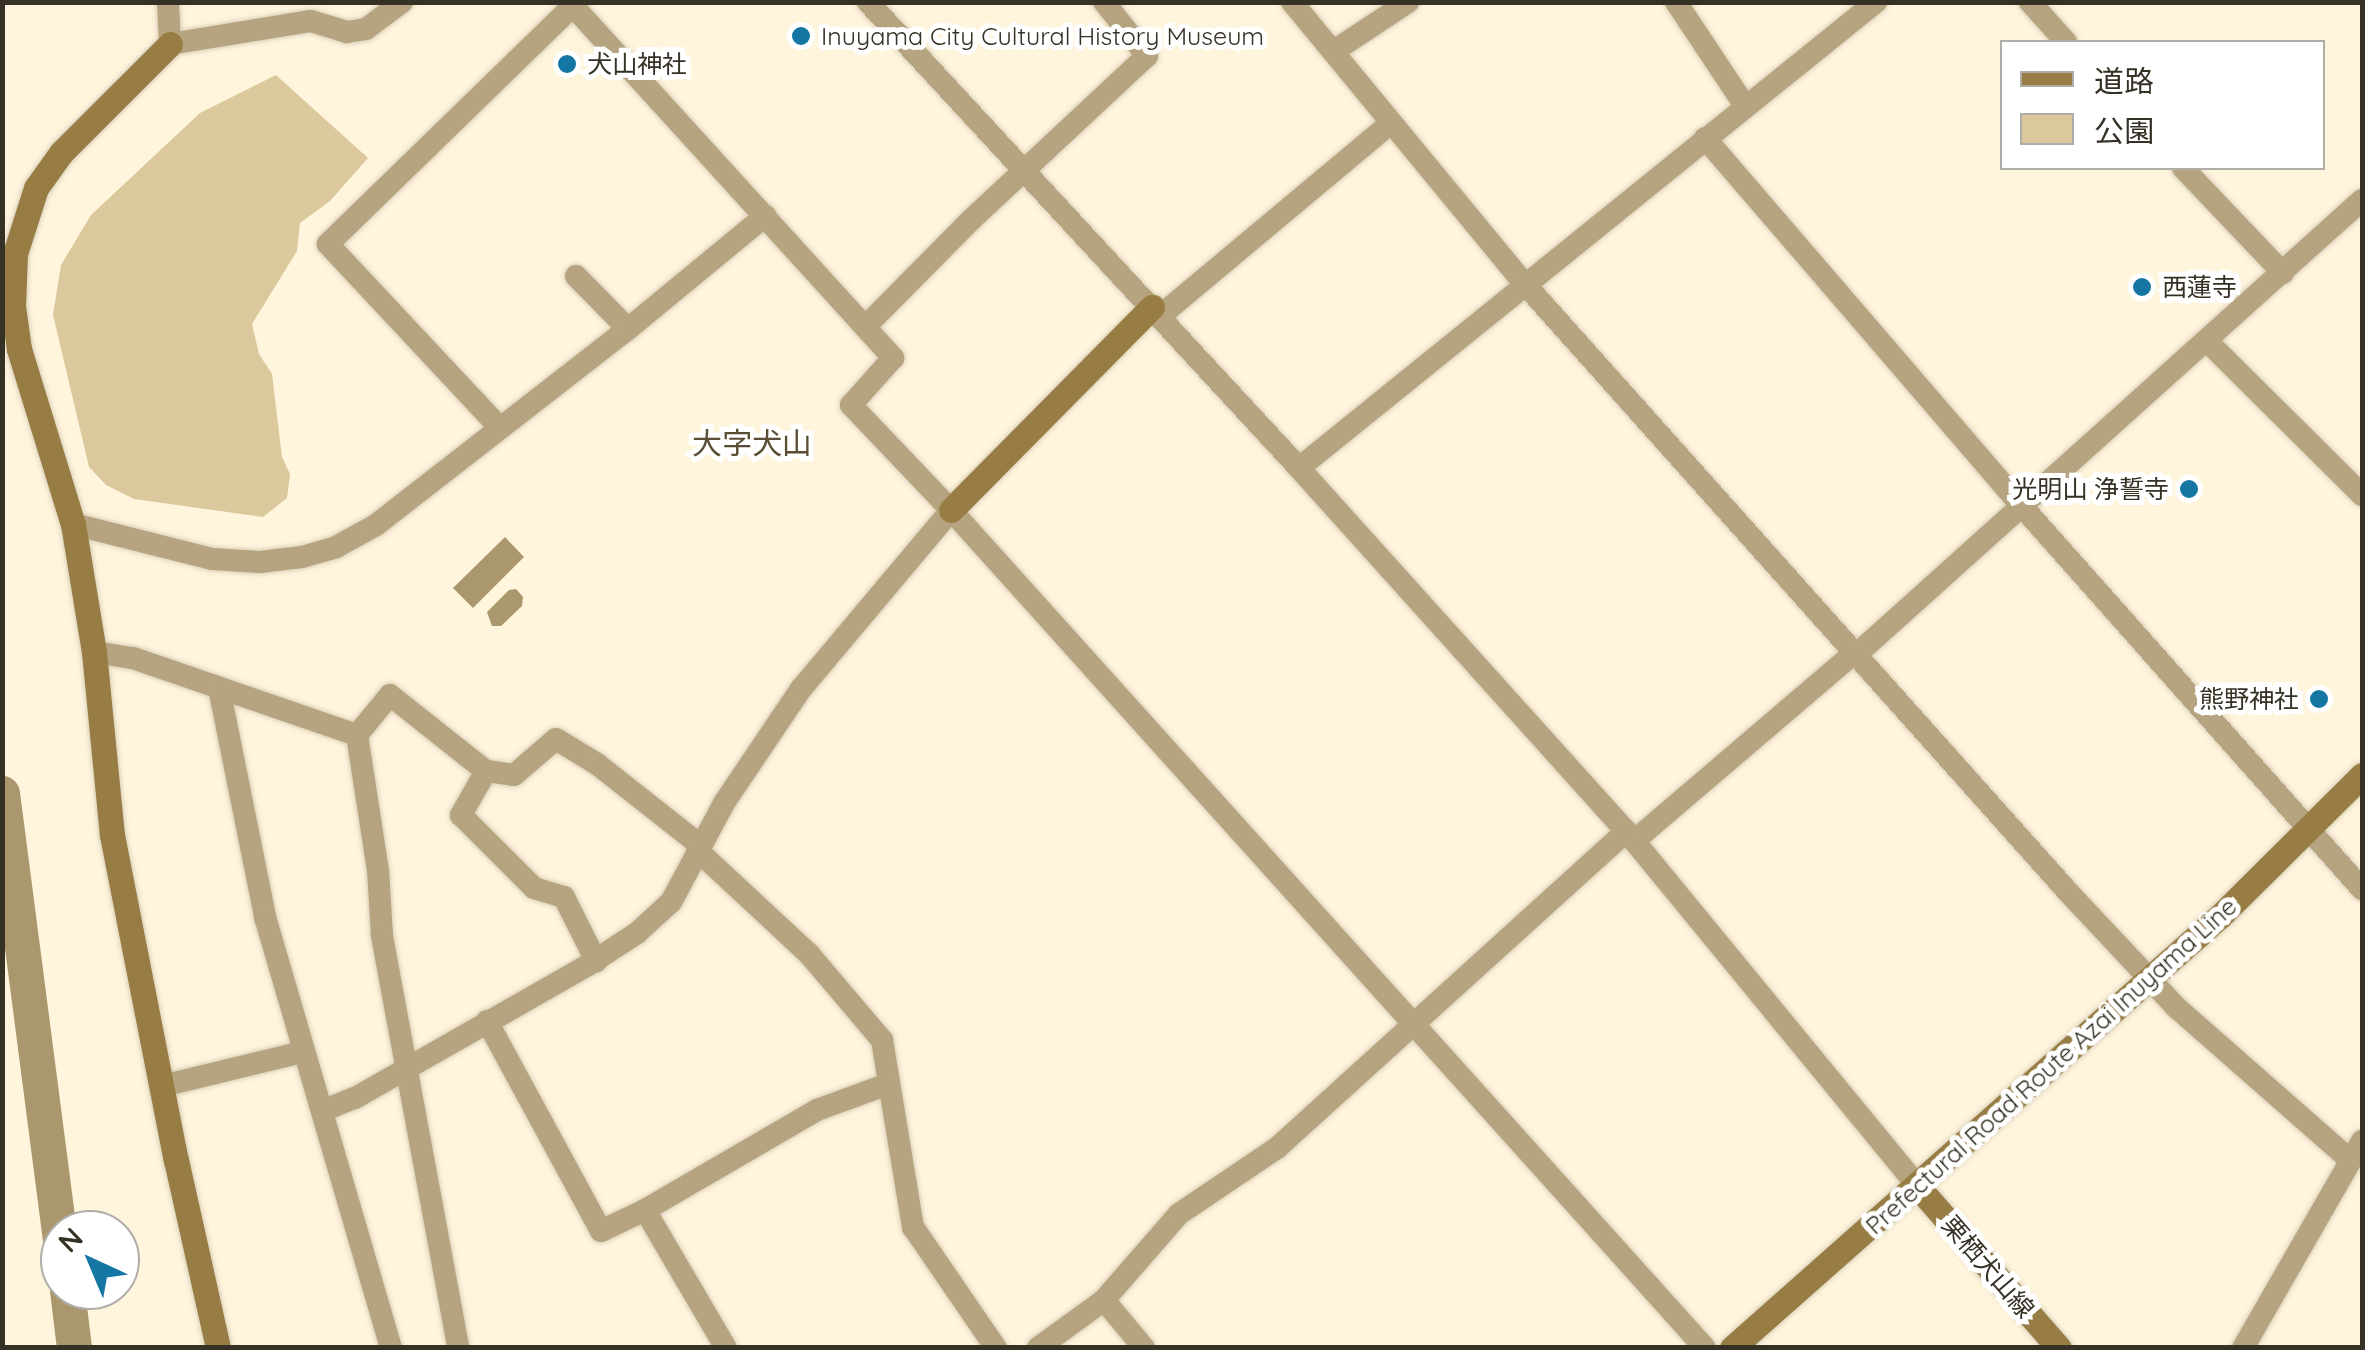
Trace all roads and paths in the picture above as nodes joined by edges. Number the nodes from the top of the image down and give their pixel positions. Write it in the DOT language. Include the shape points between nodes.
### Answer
graph roads {
  1 [pos="168,2"];
  2 [pos="402,2"];
  3 [pos="868,2"];
  4 [pos="1104,2"];
  5 [pos="1292,2"];
  6 [pos="1408,2"];
  7 [pos="1676,2"];
  8 [pos="1876,2"];
  9 [pos="2030,2"];
  10 [pos="575,4"];
  11 [pos="2064,40"];
  12 [pos="170,44"];
  13 [pos="1334,51"];
  14 [pos="1745,106"];
  15 [pos="1391,123"];
  16 [pos="1705,138"];
  17 [pos="1024,169"];
  18 [pos="2185,170"];
  19 [pos="2362,200"];
  20 [pos="765,216"];
  21 [pos="2283,272"];
  22 [pos="576,276"];
  23 [pos="1524,283"];
  24 [pos="1156,312"];
  25 [pos="865,327"];
  26 [pos="628,329"];
  27 [pos="2208,342"];
  28 [pos="11,348"];
  29 [pos="500,428"];
  30 [pos="1299,468"];
  31 [pos="2362,495"];
  32 [pos="2022,506"];
  33 [pos="952,510"];
  34 [pos="73,524"];
  35 [pos="94,652"];
  36 [pos="1856,653"];
  37 [pos="219,688"];
  38 [pos="357,735"];
  39 [pos="486,771"];
  40 [pos="2362,775"];
  41 [pos="2309,828"];
  42 [pos="1630,836"];
  43 [pos="698,847"];
  44 [pos="2362,889"];
  45 [pos="596,961"];
  46 [pos="2149,980"];
  47 [pos="487,1021"];
  48 [pos="1416,1024"];
  49 [pos="303,1052"];
  50 [pos="405,1068"];
  51 [pos="888,1084"];
  52 [pos="162,1086"];
  53 [pos="322,1111"];
  54 [pos="2356,1150"];
  55 [pos="1918,1187"];
  56 [pos="644,1210"];
  57 [pos="1104,1300"];
  58 [pos="218,1348"];
  59 [pos="391,1348"];
  60 [pos="458,1348"];
  61 [pos="726,1348"];
  62 [pos="996,1348"];
  63 [pos="1038,1348"];
  64 [pos="1144,1348"];
  65 [pos="1705,1348"];
  66 [pos="1732,1348"];
  67 [pos="2059,1348"];
  68 [pos="2243,1348"];
  1 -- 12 [label="street"];
  2 -- 12 [label="street" via="366,29 347,32 310,21"];
  3 -- 17 [label="street"];
  4 -- 17 [label="street" via="1146,56"];
  5 -- 13 [label="street"];
  6 -- 13 [label="street"];
  7 -- 14 [label="street"];
  8 -- 14 [label="street"];
  9 -- 11 [label="street"];
  10 -- 20 [label="street"];
  10 -- 29 [label="street" via="328,244"];
  12 -- 28 [label="street" via="61,153 36,188 15,254"];
  13 -- 15 [label="street"];
  14 -- 16 [label="street"];
  15 -- 23 [label="street"];
  15 -- 24 [label="street"];
  16 -- 23 [label="street"];
  16 -- 32 [label="street"];
  17 -- 24 [label="street"];
  17 -- 25 [label="street"];
  18 -- 21 [label="street"];
  19 -- 21 [label="street"];
  20 -- 25 [label="street"];
  20 -- 26 [label="street"];
  21 -- 27 [label="street"];
  22 -- 26 [label="street"];
  23 -- 30 [label="street"];
  23 -- 36 [label="street"];
  24 -- 30 [label="street"];
  24 -- 33 [label="street"];
  25 -- 33 [label="street" via="893,358 851,405"];
  26 -- 29 [label="street"];
  27 -- 31 [label="street"];
  27 -- 32 [label="street"];
  28 -- 34 [label="street"];
  29 -- 34 [label="street" via="376,524 302,557 212,559"];
  30 -- 42 [label="street"];
  32 -- 36 [label="street"];
  32 -- 41 [label="street"];
  33 -- 43 [label="street" via="801,690"];
  33 -- 48 [label="street"];
  34 -- 35 [label="street"];
  35 -- 37 [label="street" via="134,658"];
  35 -- 52 [label="street" via="112,835"];
  36 -- 42 [label="street"];
  36 -- 46 [label="street"];
  37 -- 38 [label="street"];
  37 -- 49 [label="street" via="264,916"];
  38 -- 39 [label="street" via="390,695"];
  38 -- 50 [label="street"];
  39 -- 43 [label="street" via="514,775 556,739"];
  39 -- 45 [label="street" via="461,815 534,888 564,897"];
  40 -- 41 [label="street, Prefectural Road Route Azai Inuyama Line"];
  41 -- 44 [label="street"];
  41 -- 46 [label="street, Prefectural Road Route Azai Inuyama Line"];
  42 -- 48 [label="street"];
  42 -- 55 [label="street"];
  43 -- 45 [label="street" via="671,902"];
  43 -- 51 [label="street" via="842,990 882,1040"];
  45 -- 47 [label="street"];
  46 -- 54 [label="street"];
  46 -- 55 [label="street, Prefectural Road Route Azai Inuyama Line"];
  47 -- 50 [label="street"];
  47 -- 56 [label="street" via="602,1231"];
  48 -- 57 [label="street" via="1277,1148 1180,1214"];
  48 -- 65 [label="street"];
  49 -- 52 [label="street"];
  49 -- 53 [label="street"];
  50 -- 53 [label="street"];
  50 -- 60 [label="street"];
  51 -- 56 [label="street" via="817,1110"];
  51 -- 62 [label="street" via="913,1227"];
  52 -- 58 [label="street"];
  53 -- 59 [label="street"];
  54 -- 68 [label="street"];
  55 -- 66 [label="street, Prefectural Road Route Azai Inuyama Line"];
  55 -- 67 [label="street, 栗栖犬山線"];
  56 -- 61 [label="street"];
  57 -- 63 [label="street"];
  57 -- 64 [label="street"];
}
